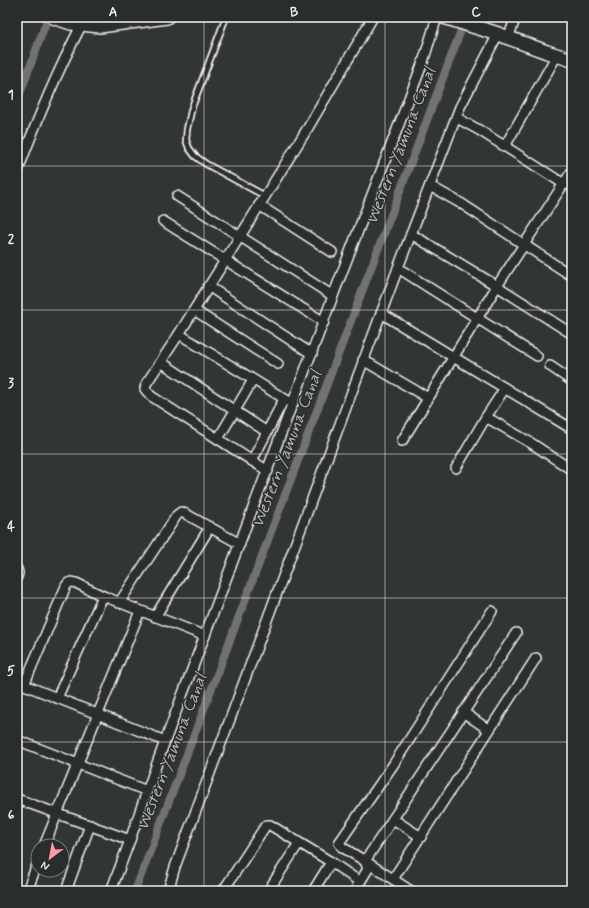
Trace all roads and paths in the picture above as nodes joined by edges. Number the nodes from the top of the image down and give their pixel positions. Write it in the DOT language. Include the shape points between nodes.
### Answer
graph roads {
  1 [pos="53,17"];
  2 [pos="167,17"];
  3 [pos="226,17"];
  4 [pos="372,17"];
  5 [pos="437,17"];
  6 [pos="444,17"];
  7 [pos="516,17"];
  8 [pos="77,22"];
  9 [pos="500,35"];
  10 [pos="557,55"];
  11 [pos="572,60"];
  12 [pos="457,118"];
  13 [pos="505,146"];
  14 [pos="572,171"];
  15 [pos="17,173"];
  16 [pos="564,184"];
  17 [pos="430,186"];
  18 [pos="572,190"];
  19 [pos="177,196"];
  20 [pos="265,196"];
  21 [pos="259,205"];
  22 [pos="163,221"];
  23 [pos="411,234"];
  24 [pos="239,236"];
  25 [pos="524,244"];
  26 [pos="332,252"];
  27 [pos="225,259"];
  28 [pos="398,268"];
  29 [pos="572,276"];
  30 [pos="208,286"];
  31 [pos="497,286"];
  32 [pos="333,296"];
  33 [pos="194,310"];
  34 [pos="381,313"];
  35 [pos="478,318"];
  36 [pos="324,322"];
  37 [pos="179,334"];
  38 [pos="572,334"];
  39 [pos="312,354"];
  40 [pos="537,356"];
  41 [pos="454,357"];
  42 [pos="364,360"];
  43 [pos="161,362"];
  44 [pos="278,364"];
  45 [pos="550,366"];
  46 [pos="253,380"];
  47 [pos="572,381"];
  48 [pos="505,388"];
  49 [pos="428,398"];
  50 [pos="284,399"];
  51 [pos="293,404"];
  52 [pos="234,411"];
  53 [pos="486,417"];
  54 [pos="572,429"];
  55 [pos="267,432"];
  56 [pos="218,439"];
  57 [pos="402,441"];
  58 [pos="252,461"];
  59 [pos="456,468"];
  60 [pos="572,470"];
  61 [pos="268,471"];
  62 [pos="210,527"];
  63 [pos="240,544"];
  64 [pos="17,569"];
  65 [pos="17,577"];
  66 [pos="103,596"];
  67 [pos="119,603"];
  68 [pos="140,611"];
  69 [pos="492,611"];
  70 [pos="155,616"];
  71 [pos="516,633"];
  72 [pos="205,636"];
  73 [pos="536,658"];
  74 [pos="21,684"];
  75 [pos="58,698"];
  76 [pos="463,712"];
  77 [pos="97,713"];
  78 [pos="489,730"];
  79 [pos="17,740"];
  80 [pos="165,740"];
  81 [pos="77,764"];
  82 [pos="147,791"];
  83 [pos="18,801"];
  84 [pos="57,814"];
  85 [pos="393,819"];
  86 [pos="90,825"];
  87 [pos="421,837"];
  88 [pos="47,838"];
  89 [pos="130,840"];
  90 [pos="299,843"];
  91 [pos="366,861"];
  92 [pos="332,862"];
  93 [pos="32,878"];
  94 [pos="393,879"];
  95 [pos="360,882"];
  96 [pos="407,890"];
  97 [pos="27,891"];
  98 [pos="66,891"];
  99 [pos="111,891"];
  100 [pos="168,891"];
  101 [pos="223,891"];
  102 [pos="268,891"];
  103 [pos="313,891"];
  104 [pos="355,891"];
  1 -- 8 [label="main road"];
  2 -- 8 [label="main road" via="100,26"];
  3 -- 20 [label="lane" via="192,107 186,140 195,156 206,164"];
  4 -- 20 [label="street"];
  5 -- 32 [label="street" via="423,62"];
  6 -- 9 [label="main road"];
  7 -- 9 [label="street"];
  8 -- 15 [label="street"];
  9 -- 10 [label="main road"];
  9 -- 12 [label="street"];
  10 -- 11 [label="main road"];
  10 -- 13 [label="street"];
  12 -- 13 [label="street"];
  12 -- 17 [label="street"];
  13 -- 16 [label="street"];
  14 -- 16 [label="street"];
  16 -- 18 [label="lane"];
  16 -- 25 [label="street"];
  17 -- 23 [label="street"];
  17 -- 25 [label="street"];
  19 -- 24 [label="street"];
  20 -- 21 [label="street"];
  21 -- 24 [label="street"];
  21 -- 26 [label="street"];
  22 -- 27 [label="street"];
  23 -- 28 [label="street"];
  23 -- 31 [label="street"];
  24 -- 27 [label="street"];
  24 -- 32 [label="street"];
  25 -- 29 [label="street"];
  25 -- 31 [label="street"];
  27 -- 30 [label="street"];
  27 -- 36 [label="street"];
  28 -- 34 [label="street"];
  28 -- 35 [label="street"];
  30 -- 33 [label="street"];
  30 -- 39 [label="street"];
  31 -- 35 [label="street"];
  31 -- 38 [label="street"];
  32 -- 36 [label="street"];
  33 -- 37 [label="street"];
  33 -- 44 [label="street"];
  34 -- 41 [label="street"];
  34 -- 42 [label="street"];
  35 -- 40 [label="street"];
  35 -- 41 [label="street"];
  36 -- 39 [label="street"];
  37 -- 43 [label="street"];
  37 -- 46 [label="street"];
  39 -- 51 [label="street"];
  41 -- 48 [label="street"];
  41 -- 49 [label="street"];
  42 -- 49 [label="street"];
  42 -- 100 [label="street" via="174,867"];
  43 -- 52 [label="street"];
  43 -- 56 [label="street" via="146,384 147,392"];
  45 -- 47 [label="street"];
  46 -- 50 [label="street"];
  46 -- 52 [label="street"];
  48 -- 53 [label="street"];
  48 -- 54 [label="street"];
  49 -- 57 [label="street"];
  50 -- 51 [label="street"];
  50 -- 55 [label="street"];
  51 -- 61 [label="street"];
  52 -- 55 [label="street"];
  52 -- 56 [label="street"];
  53 -- 59 [label="street"];
  53 -- 60 [label="street"];
  55 -- 58 [label="street"];
  56 -- 58 [label="street"];
  58 -- 61 [label="street"];
  61 -- 63 [label="street"];
  62 -- 63 [label="street"];
  62 -- 67 [label="street" via="180,512"];
  62 -- 70 [label="street"];
  63 -- 72 [label="street"];
  64 -- 65 [label="street"];
  66 -- 67 [label="street"];
  66 -- 74 [label="street" via="76,583 68,583"];
  66 -- 75 [label="street"];
  67 -- 68 [label="street"];
  68 -- 70 [label="street"];
  68 -- 77 [label="street"];
  69 -- 91 [label="street" via="393,765 339,842 342,847"];
  70 -- 72 [label="street"];
  71 -- 76 [label="street"];
  72 -- 80 [label="street"];
  73 -- 78 [label="street"];
  74 -- 75 [label="street"];
  75 -- 77 [label="street"];
  76 -- 78 [label="street"];
  76 -- 85 [label="street"];
  77 -- 80 [label="street"];
  77 -- 81 [label="street"];
  78 -- 87 [label="street"];
  79 -- 81 [label="street"];
  80 -- 82 [label="street"];
  81 -- 82 [label="street"];
  81 -- 84 [label="street"];
  82 -- 89 [label="street"];
  83 -- 84 [label="street"];
  84 -- 86 [label="street"];
  84 -- 88 [label="street"];
  85 -- 87 [label="street"];
  85 -- 91 [label="street"];
  86 -- 89 [label="street"];
  86 -- 98 [label="street"];
  87 -- 94 [label="street"];
  89 -- 99 [label="street"];
  90 -- 92 [label="street"];
  90 -- 101 [label="street" via="266,825"];
  90 -- 102 [label="street"];
  91 -- 94 [label="street"];
  91 -- 95 [label="street" via="368,869"];
  92 -- 95 [label="street"];
  92 -- 103 [label="street"];
  93 -- 97 [label="street"];
  94 -- 96 [label="street"];
  95 -- 104 [label="street"];
}
